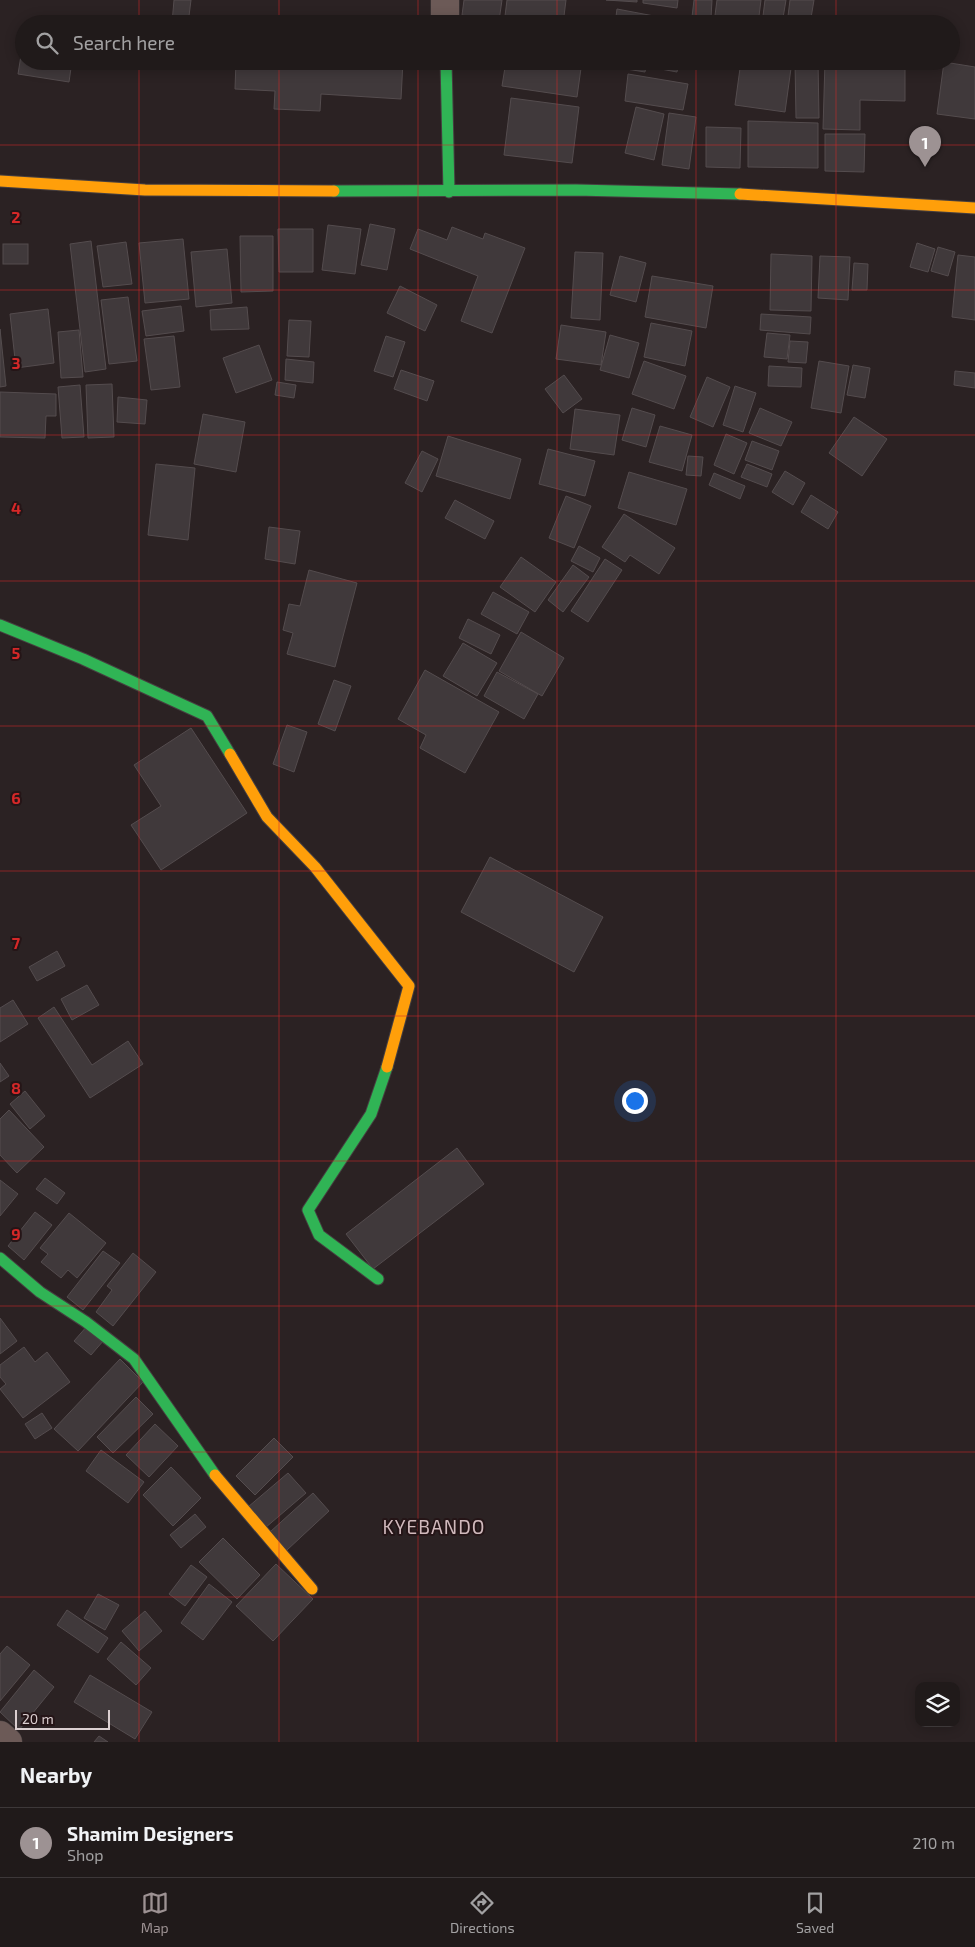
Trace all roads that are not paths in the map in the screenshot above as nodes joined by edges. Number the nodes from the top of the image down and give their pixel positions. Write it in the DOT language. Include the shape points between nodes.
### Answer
graph roads {
  1 [pos="445,0"];
  2 [pos="445,15"];
  3 [pos="446,70"];
  4 [pos="0,181"];
  5 [pos="449,192"];
  6 [pos="975,208"];
  7 [pos="0,625"];
  8 [pos="0,1258"];
  9 [pos="378,1279"];
  10 [pos="312,1589"];
  11 [pos="0,1735"];
  12 [pos="8,1742"];
  1 -- 2 [label="street"];
  3 -- 5 [label="street"];
  4 -- 5 [label="street" via="145,190"];
  5 -- 6 [label="street" via="576,190 769,195"];
  7 -- 9 [label="street" via="207,716 267,817 315,867 409,986 390,1059 371,1114 308,1210 319,1234"];
  8 -- 10 [label="street" via="40,1292 134,1359 211,1470"];
  11 -- 12 [label="street"];
}
